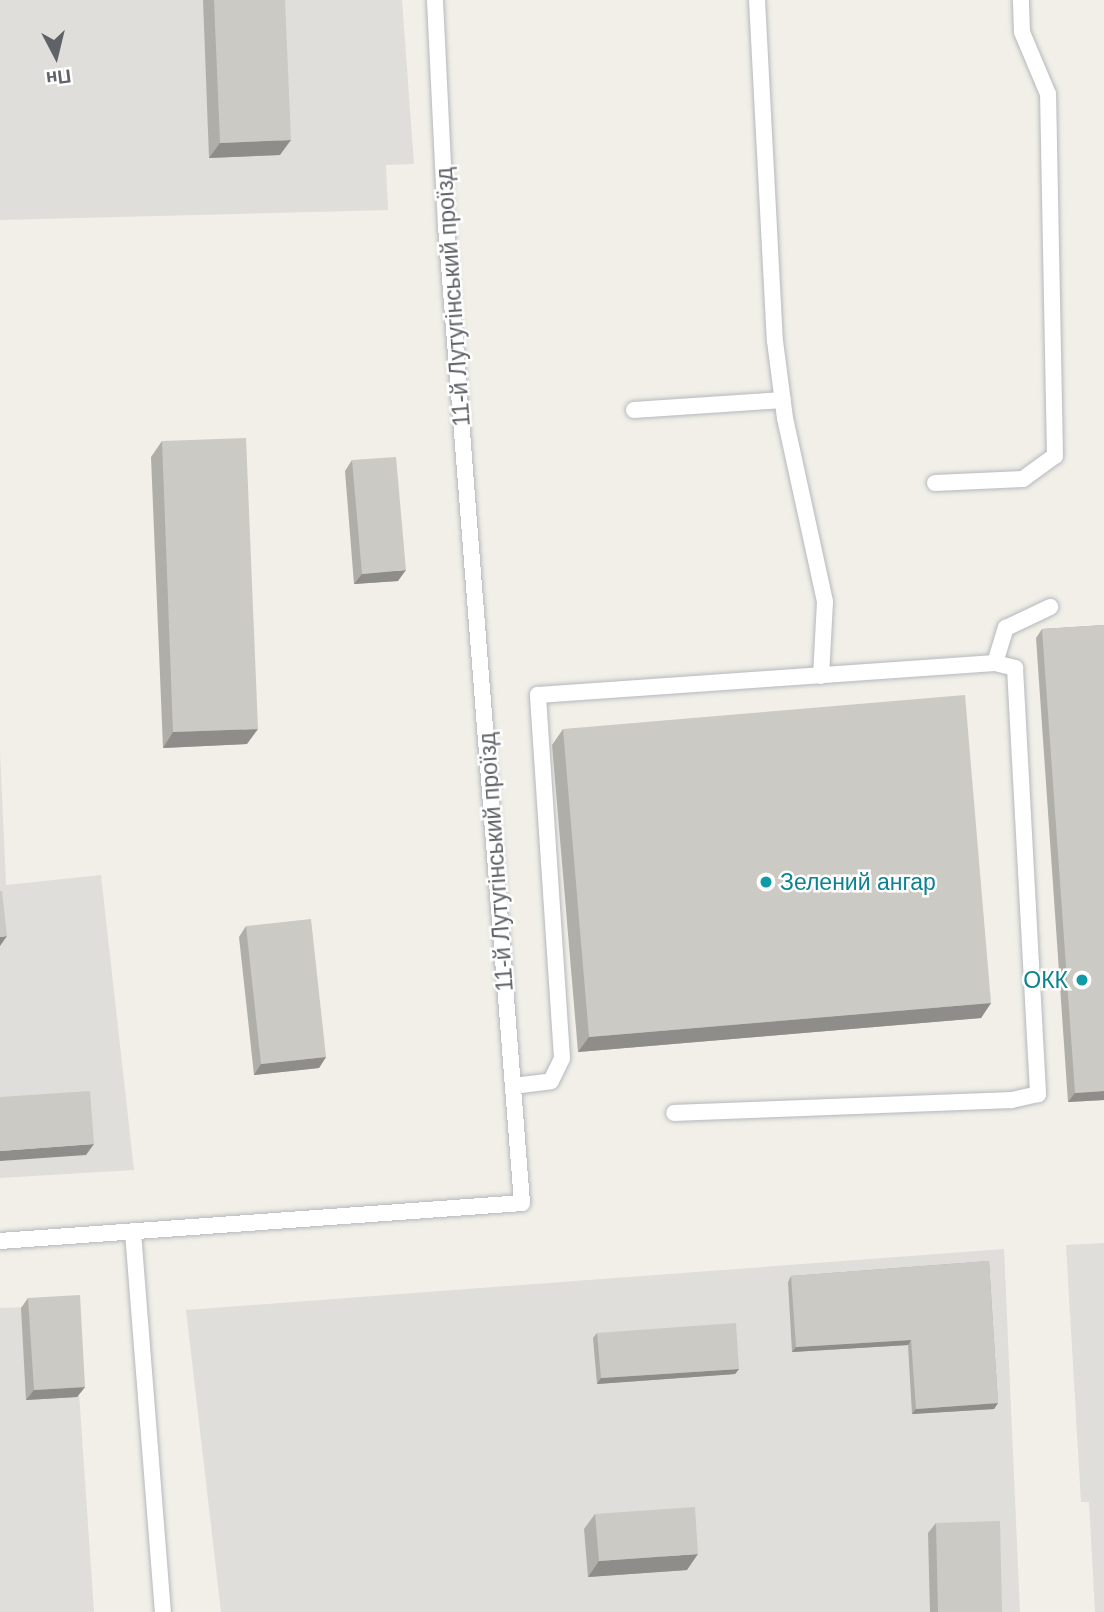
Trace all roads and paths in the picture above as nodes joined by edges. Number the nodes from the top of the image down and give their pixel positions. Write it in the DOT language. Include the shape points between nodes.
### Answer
graph roads {
  1 [pos="435,0"];
  2 [pos="757,0"];
  3 [pos="1021,0"];
  4 [pos="783,400"];
  5 [pos="634,410"];
  6 [pos="935,483"];
  7 [pos="1051,607"];
  8 [pos="995,663"];
  9 [pos="821,676"];
  10 [pos="513,1086"];
  11 [pos="674,1113"];
  12 [pos="133,1232"];
  13 [pos="0,1241"];
  14 [pos="163,1612"];
  1 -- 10 [label="lane, 11-й Лутугінський проїзд" via="446,226"];
  2 -- 4 [label="lane" via="775,341"];
  3 -- 6 [label="lane" via="1022,32 1048,94 1055,456 1023,479"];
  4 -- 5 [label="lane"];
  4 -- 9 [label="lane" via="825,602"];
  7 -- 8 [label="lane" via="1006,628"];
  8 -- 9 [label="lane"];
  8 -- 11 [label="lane" via="1014,668 1038,1094 1011,1100"];
  9 -- 10 [label="lane" via="538,695 562,1058 551,1081"];
  10 -- 12 [label="lane, 11-й Лутугінський проїзд" via="522,1203"];
  12 -- 13 [label="lane, 11-й Лутугінський проїзд"];
  12 -- 14 [label="lane"];
}
